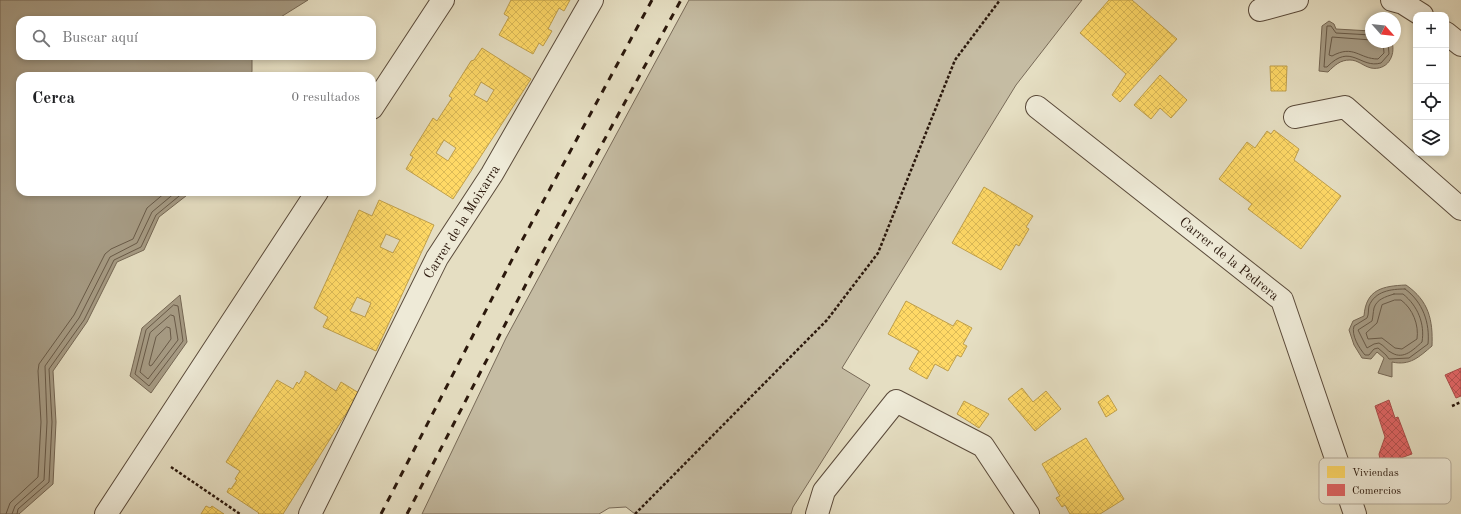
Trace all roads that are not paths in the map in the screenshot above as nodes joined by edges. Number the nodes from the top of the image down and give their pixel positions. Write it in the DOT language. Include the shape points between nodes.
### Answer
graph roads {
  1 [pos="443,0"];
  2 [pos="592,0"];
  3 [pos="1298,0"];
  4 [pos="1392,0"];
  5 [pos="1260,10"];
  6 [pos="1417,12"];
  7 [pos="1449,36"];
  8 [pos="1461,45"];
  9 [pos="376,102"];
  10 [pos="1038,107"];
  11 [pos="1295,118"];
  12 [pos="314,196"];
  13 [pos="1461,209"];
  14 [pos="1336,458"];
  15 [pos="1352,504"];
  16 [pos="106,514"];
  17 [pos="310,514"];
  18 [pos="817,514"];
  19 [pos="1028,514"];
  20 [pos="1355,514"];
  1 -- 9 [label="street"];
  2 -- 17 [label="street, Carrer de la Moixarra" via="492,174 437,258"];
  3 -- 5 [label="street"];
  4 -- 6 [label="street" via="1403,3"];
  7 -- 8 [label="street"];
  10 -- 14 [label="street, Carrer de la Pedrera" via="1282,300"];
  11 -- 13 [label="street" via="1345,107"];
  12 -- 16 [label="street"];
  15 -- 20 [label="street, Carrer de la Pedrera"];
  18 -- 19 [label="street" via="824,491 896,401 983,446"];
}
